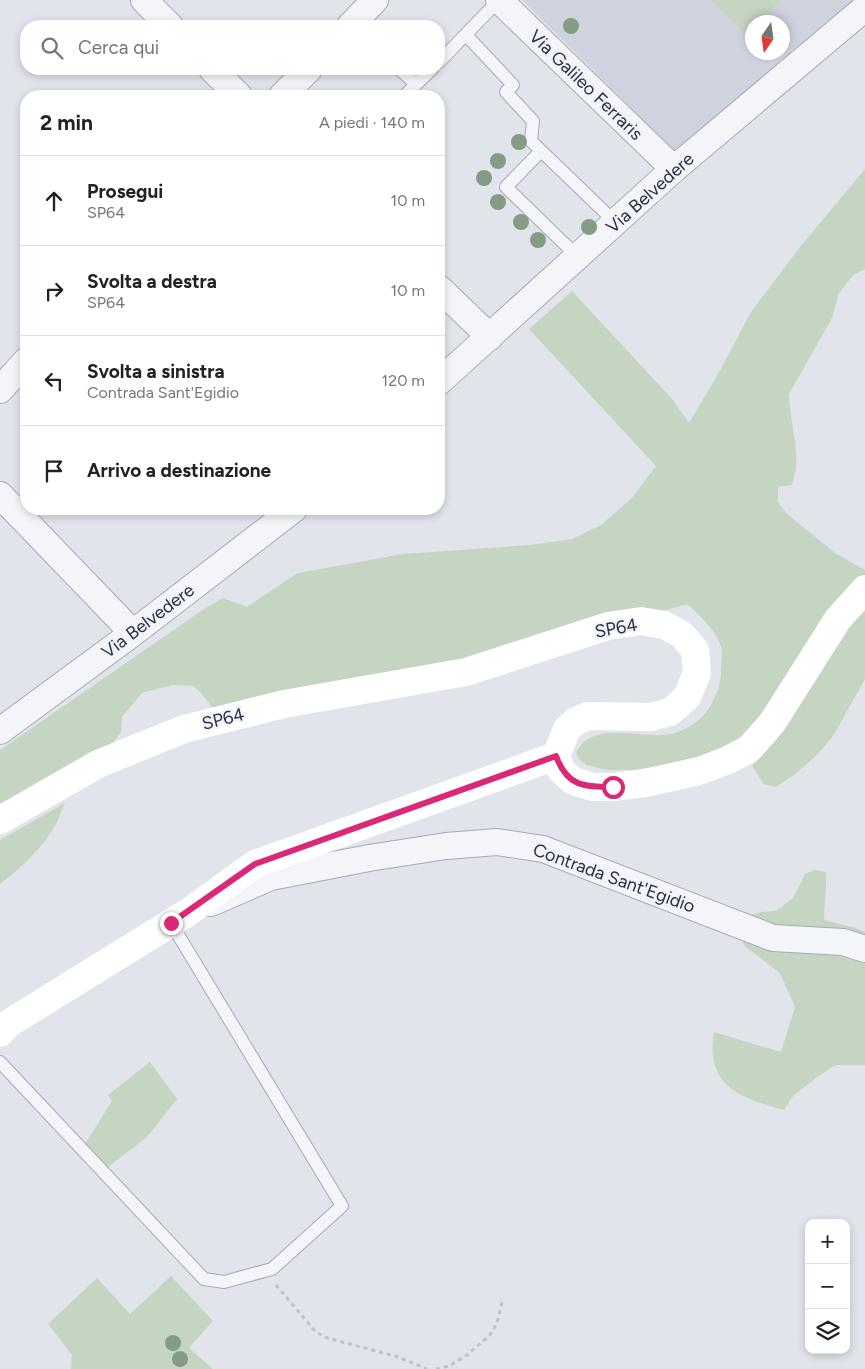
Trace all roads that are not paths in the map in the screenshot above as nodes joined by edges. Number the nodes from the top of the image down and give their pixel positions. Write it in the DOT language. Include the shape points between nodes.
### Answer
graph roads {
  1 [pos="144,0"];
  2 [pos="375,0"];
  3 [pos="499,0"];
  4 [pos="865,8"];
  5 [pos="164,20"];
  6 [pos="356,20"];
  7 [pos="466,35"];
  8 [pos="445,56"];
  9 [pos="218,75"];
  10 [pos="303,75"];
  11 [pos="406,75"];
  12 [pos="426,75"];
  13 [pos="416,84"];
  14 [pos="233,90"];
  15 [pos="288,90"];
  16 [pos="410,90"];
  17 [pos="541,150"];
  18 [pos="674,169"];
  19 [pos="616,222"];
  20 [pos="578,257"];
  21 [pos="445,294"];
  22 [pos="490,337"];
  23 [pos="20,368"];
  24 [pos="445,377"];
  25 [pos="0,390"];
  26 [pos="0,495"];
  27 [pos="284,515"];
  28 [pos="865,589"];
  29 [pos="133,633"];
  30 [pos="0,731"];
  31 [pos="556,756"];
  32 [pos="0,820"];
  33 [pos="179,918"];
  34 [pos="865,950"];
  35 [pos="3,1028"];
  36 [pos="0,1062"];
  1 -- 5 [label="street"];
  2 -- 6 [label="street"];
  3 -- 7 [label="lane"];
  3 -- 18 [label="street, Via Galileo Ferraris"];
  4 -- 18 [label="street, Via Belvedere"];
  7 -- 8 [label="lane"];
  7 -- 17 [label="lane" via="513,85 506,92 533,121 531,141"];
  9 -- 14 [label="street"];
  10 -- 15 [label="street"];
  11 -- 13 [label="lane"];
  12 -- 13 [label="lane"];
  13 -- 16 [label="lane"];
  17 -- 19 [label="lane"];
  17 -- 20 [label="lane" via="506,186"];
  18 -- 19 [label="street, Via Belvedere"];
  19 -- 20 [label="street, Via Belvedere"];
  20 -- 22 [label="street, Via Belvedere"];
  21 -- 22 [label="street"];
  22 -- 24 [label="street, Via Belvedere"];
  23 -- 25 [label="street"];
  26 -- 29 [label="street"];
  27 -- 29 [label="street, Via Belvedere"];
  28 -- 31 [label="street" via="838,618 772,723 749,749 699,771 613,787 593,787 573,781 561,770"];
  29 -- 30 [label="street, Via Belvedere"];
  31 -- 32 [label="street, SP64" via="567,730 588,716 652,717 670,712 687,697 697,672 695,650 681,634 640,621 608,626 466,672 284,704 176,732 98,764"];
  31 -- 33 [label="street, Contrada Sant'Egidio" via="255,864"];
  33 -- 34 [label="street, Contrada Sant'Egidio" via="271,878 436,847 497,842 543,849 773,938 842,942"];
  33 -- 35 [label="street, Contrada Sant'Egidio"];
  33 -- 36 [label="lane" via="342,1206 272,1269 224,1282 204,1279"];
}
